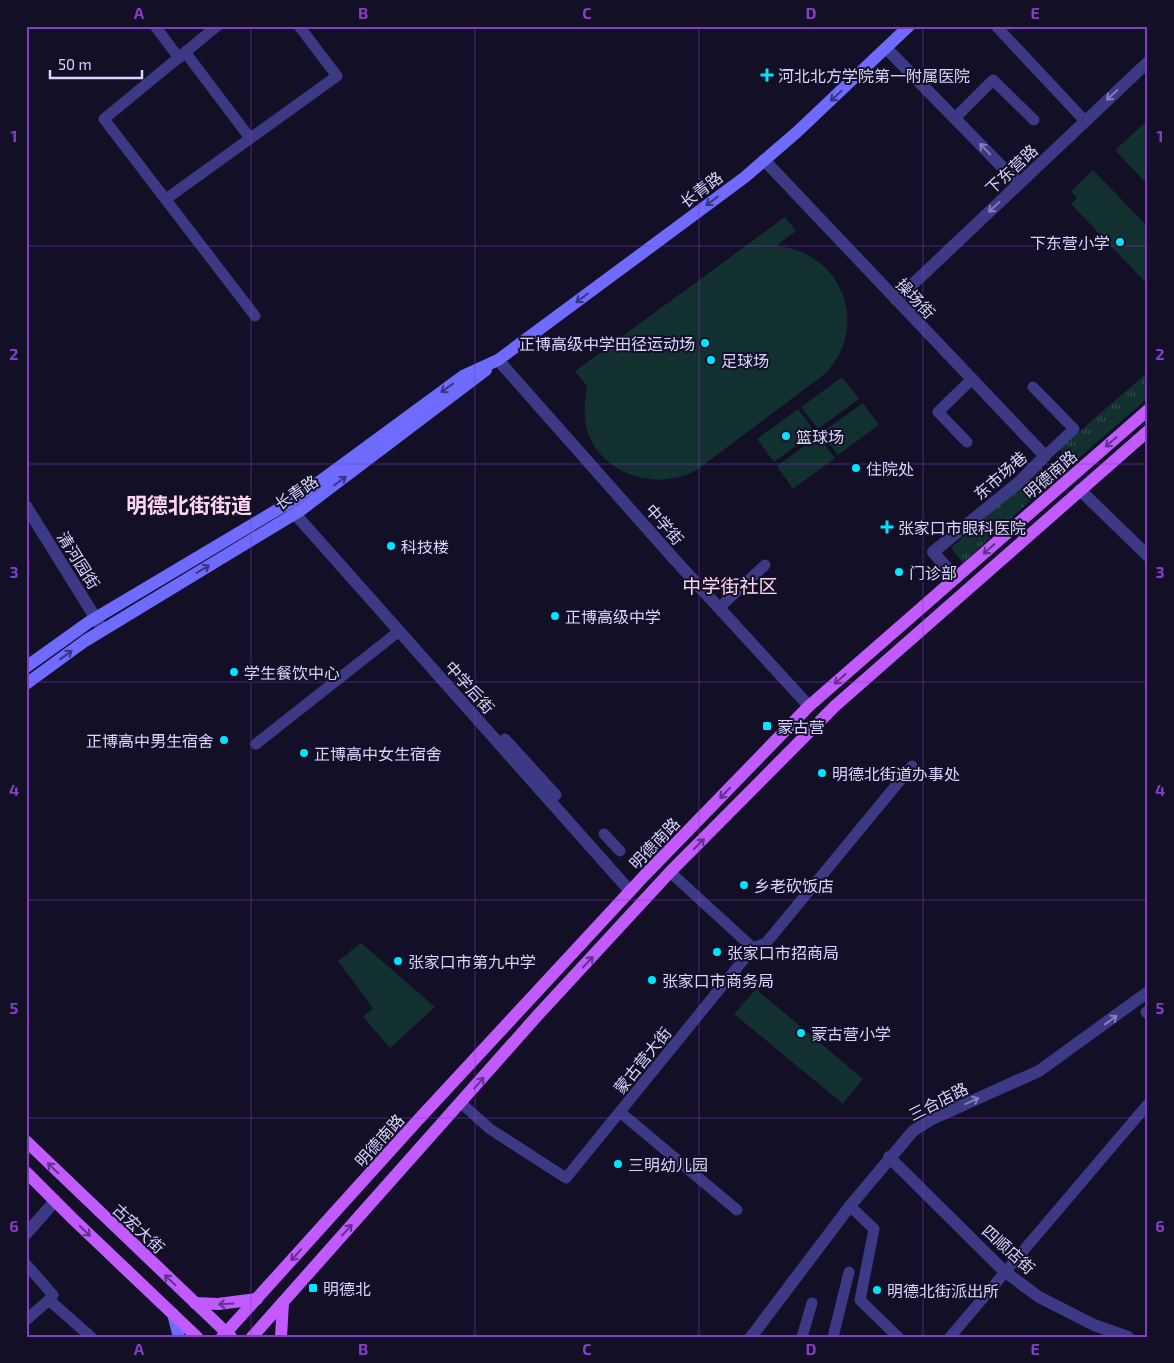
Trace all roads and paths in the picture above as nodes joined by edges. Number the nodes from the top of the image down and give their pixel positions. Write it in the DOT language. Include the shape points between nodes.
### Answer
graph roads {
  1 [pos="155,26"];
  2 [pos="217,26"];
  3 [pos="299,26"];
  4 [pos="909,26"];
  5 [pos="996,26"];
  6 [pos="886,48"];
  7 [pos="182,55"];
  8 [pos="1148,62"];
  9 [pos="955,118"];
  10 [pos="1034,120"];
  11 [pos="1085,121"];
  12 [pos="250,138"];
  13 [pos="764,160"];
  14 [pos="1019,184"];
  15 [pos="166,199"];
  16 [pos="896,300"];
  17 [pos="255,316"];
  18 [pos="498,360"];
  19 [pos="971,380"];
  20 [pos="1033,387"];
  21 [pos="1148,410"];
  22 [pos="1148,431"];
  23 [pos="967,442"];
  24 [pos="1045,456"];
  25 [pos="1080,490"];
  26 [pos="26,506"];
  27 [pos="290,509"];
  28 [pos="1148,556"];
  29 [pos="765,565"];
  30 [pos="956,578"];
  31 [pos="719,608"];
  32 [pos="96,618"];
  33 [pos="103,630"];
  34 [pos="398,632"];
  35 [pos="867,655"];
  36 [pos="26,666"];
  37 [pos="879,668"];
  38 [pos="26,684"];
  39 [pos="810,706"];
  40 [pos="505,739"];
  41 [pos="256,744"];
  42 [pos="912,766"];
  43 [pos="527,770"];
  44 [pos="556,795"];
  45 [pos="620,850"];
  46 [pos="597,854"];
  47 [pos="650,870"];
  48 [pos="667,877"];
  49 [pos="630,891"];
  50 [pos="753,948"];
  51 [pos="1148,992"];
  52 [pos="461,1103"];
  53 [pos="1148,1104"];
  54 [pos="620,1112"];
  55 [pos="26,1141"];
  56 [pos="889,1157"];
  57 [pos="26,1172"];
  58 [pos="55,1201"];
  59 [pos="850,1206"];
  60 [pos="737,1210"];
  61 [pos="26,1234"];
  62 [pos="312,1238"];
  63 [pos="328,1252"];
  64 [pos="26,1264"];
  65 [pos="1004,1270"];
  66 [pos="849,1272"];
  67 [pos="257,1299"];
  68 [pos="49,1300"];
  69 [pos="283,1302"];
  70 [pos="195,1303"];
  71 [pos="812,1303"];
  72 [pos="173,1314"];
  73 [pos="26,1320"];
  74 [pos="227,1335"];
  75 [pos="953,1335"];
  76 [pos="91,1337"];
  77 [pos="179,1337"];
  78 [pos="197,1337"];
  79 [pos="252,1337"];
  80 [pos="282,1337"];
  81 [pos="751,1337"];
  82 [pos="802,1337"];
  83 [pos="833,1337"];
  84 [pos="898,1337"];
  85 [pos="1128,1337"];
  1 -- 7 [label="street"];
  2 -- 7 [label="street"];
  3 -- 12 [label="street" via="337,76"];
  4 -- 6 [label="main road, 长青路"];
  5 -- 11 [label="street"];
  6 -- 9 [label="street"];
  6 -- 13 [label="main road, 长青路, one-way"];
  7 -- 12 [label="street"];
  7 -- 15 [label="street" via="104,119"];
  8 -- 11 [label="street, 下东营路, one-way"];
  9 -- 10 [label="street" via="993,80"];
  14 -- 9 [label="street, one-way"];
  11 -- 14 [label="street, 下东营路"];
  12 -- 15 [label="street"];
  13 -- 16 [label="street, 操场街"];
  13 -- 18 [label="main road, 长青路, one-way"];
  14 -- 16 [label="street, 下东营路, one-way"];
  15 -- 17 [label="street"];
  16 -- 19 [label="street, 操场街"];
  18 -- 27 [label="main road, 长青路" via="463,376"];
  18 -- 31 [label="street, 中学街"];
  19 -- 23 [label="street" via="938,412"];
  19 -- 24 [label="street, 操场街"];
  20 -- 24 [label="street" via="1074,429"];
  21 -- 30 [label="main road, 明德南路, one-way"];
  22 -- 25 [label="main road, 明德南路"];
  24 -- 30 [label="street, 东市场巷" via="1018,483 933,552"];
  25 -- 28 [label="street"];
  25 -- 37 [label="main road, 明德南路"];
  26 -- 32 [label="street, 清河园街"];
  27 -- 32 [label="main road, 长青路"];
  33 -- 27 [label="main road, 长青路, one-way"];
  27 -- 34 [label="street, 中学后街"];
  29 -- 31 [label="street"];
  30 -- 35 [label="main road, 明德南路"];
  31 -- 39 [label="street, 中学街"];
  32 -- 33 [label="street, 清河园街"];
  32 -- 36 [label="main road, 长青路"];
  38 -- 33 [label="main road, 长青路, one-way"];
  34 -- 41 [label="street"];
  34 -- 43 [label="street, 中学后街"];
  35 -- 37 [label="main road"];
  35 -- 39 [label="main road, 明德南路, one-way"];
  48 -- 37 [label="main road, 明德南路, one-way" via="835,706"];
  39 -- 47 [label="main road, 明德南路, one-way"];
  40 -- 43 [label="street"];
  42 -- 50 [label="street, 蒙古营大街" via="766,943"];
  43 -- 44 [label="street"];
  43 -- 46 [label="street, 中学后街"];
  45 -- 46 [label="street" via="608,837"];
  46 -- 49 [label="street, 中学后街"];
  47 -- 48 [label="main road"];
  47 -- 49 [label="main road, 明德南路"];
  48 -- 50 [label="street"];
  52 -- 48 [label="main road, 明德南路, one-way"];
  49 -- 62 [label="main road, 明德南路"];
  50 -- 54 [label="street, 蒙古营大街"];
  56 -- 51 [label="street, 三合店路, one-way" via="913,1131 932,1119 1039,1072"];
  52 -- 54 [label="street, 蒙古营大街" via="490,1129 566,1178"];
  63 -- 52 [label="main road, 明德南路, one-way"];
  53 -- 65 [label="street"];
  54 -- 60 [label="street"];
  70 -- 55 [label="main road, 古宏大街, one-way"];
  56 -- 59 [label="street, 三合店路"];
  56 -- 65 [label="street, 四顺店街"];
  57 -- 58 [label="main road"];
  58 -- 61 [label="street"];
  58 -- 72 [label="main road, one-way"];
  59 -- 81 [label="street, 三合店路"];
  59 -- 84 [label="street" via="874,1229 860,1300"];
  62 -- 63 [label="main road"];
  62 -- 67 [label="main road, 明德南路, one-way"];
  63 -- 69 [label="main road, 明德南路"];
  64 -- 68 [label="street" via="53,1295"];
  65 -- 75 [label="street"];
  65 -- 85 [label="street, 四顺店街" via="1039,1297"];
  66 -- 83 [label="street"];
  67 -- 70 [label="main road, one-way" via="227,1304"];
  67 -- 74 [label="main road, 明德南路"];
  68 -- 73 [label="street"];
  68 -- 76 [label="street"];
  69 -- 79 [label="main road, 明德南路"];
  69 -- 80 [label="main road"];
  70 -- 74 [label="main road, 古宏大街"];
  71 -- 82 [label="street"];
  72 -- 77 [label="main road"];
  72 -- 78 [label="main road"];
}
